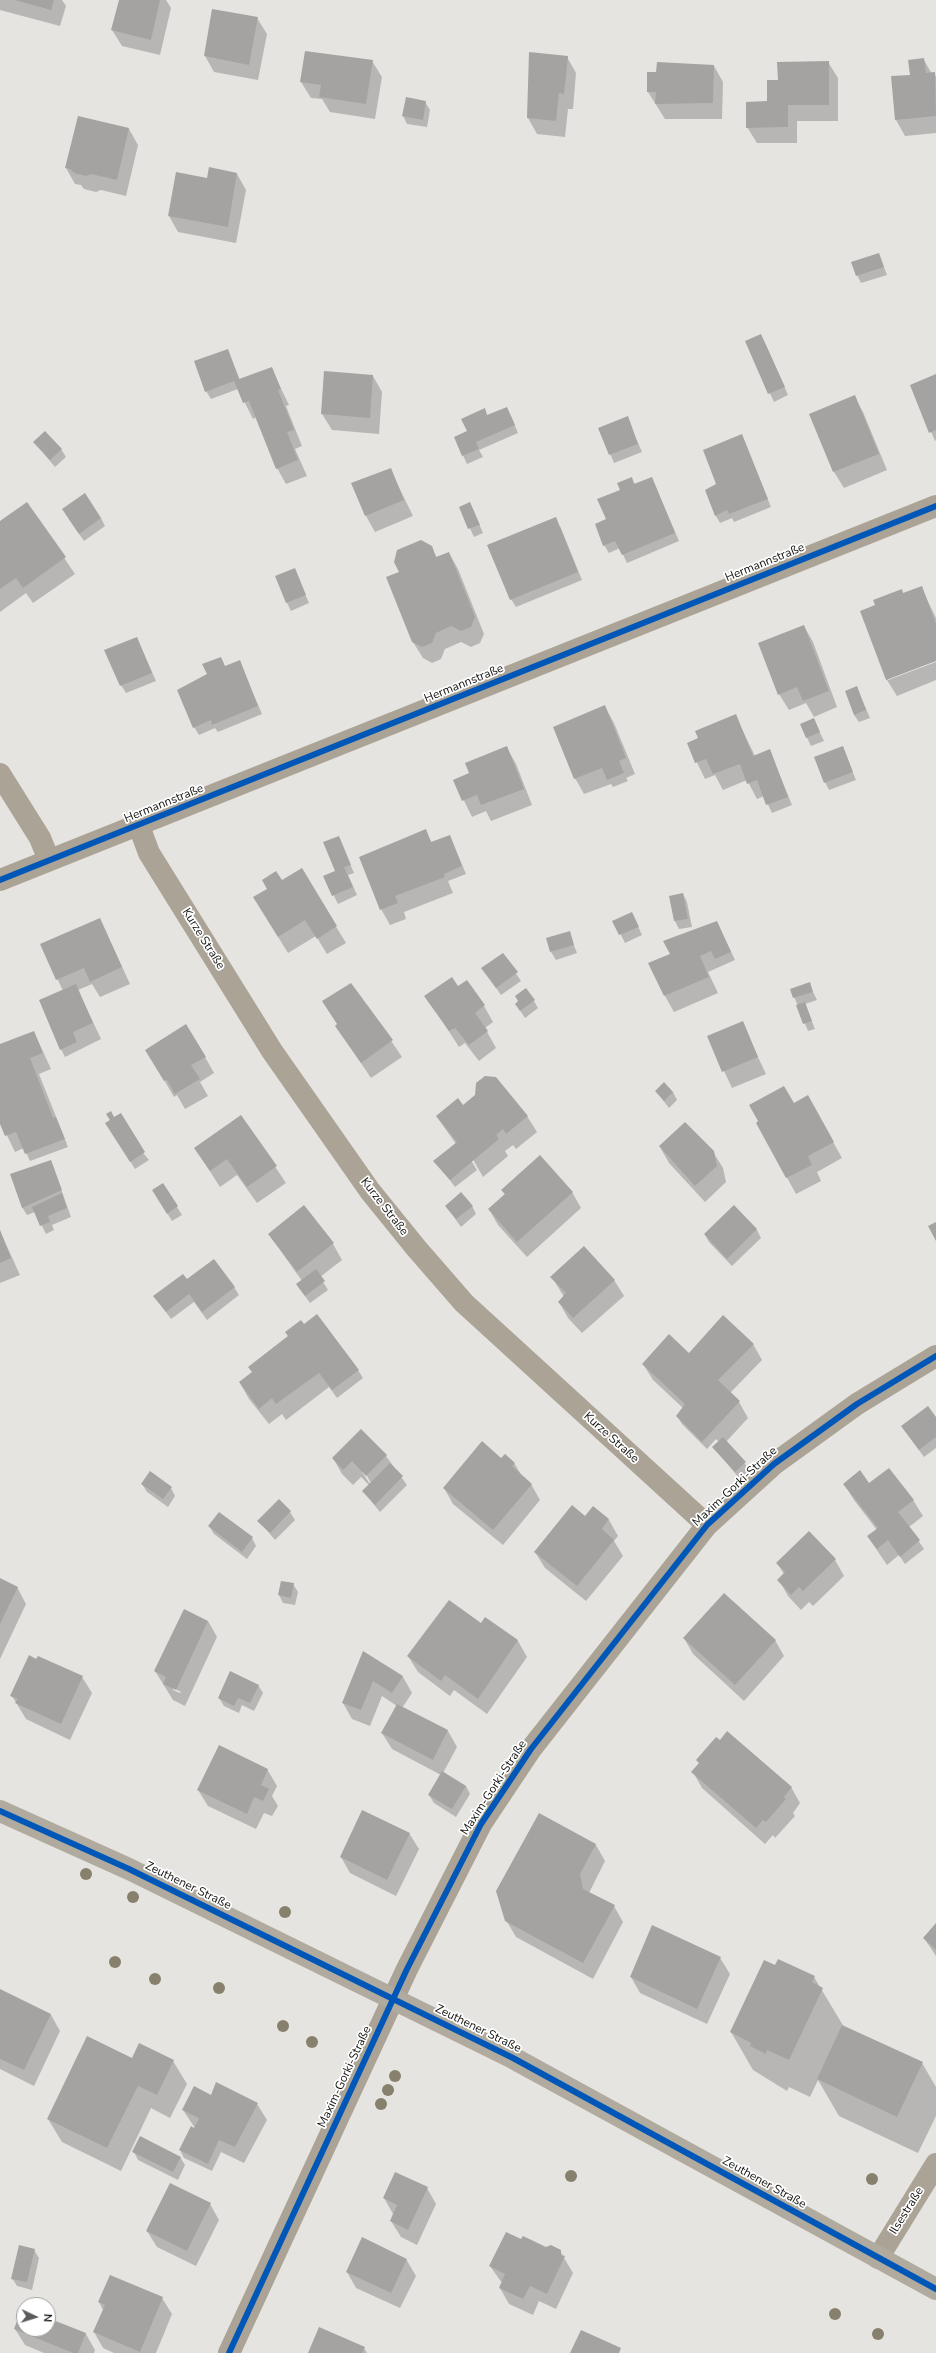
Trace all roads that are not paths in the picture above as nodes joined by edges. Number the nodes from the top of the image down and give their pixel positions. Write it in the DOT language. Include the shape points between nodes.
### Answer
graph roads {
  1 [pos="936,506"];
  2 [pos="0,774"];
  3 [pos="139,826"];
  4 [pos="50,860"];
  5 [pos="0,880"];
  6 [pos="936,1356"];
  7 [pos="707,1525"];
  8 [pos="0,1811"];
  9 [pos="393,2000"];
  10 [pos="936,2164"];
  11 [pos="878,2258"];
  12 [pos="936,2289"];
  13 [pos="229,2353"];
  1 -- 3 [label="street, Hermannstraße"];
  2 -- 4 [label="street" via="40,838"];
  3 -- 4 [label="street, Hermannstraße"];
  3 -- 7 [label="street, Kurze Straße" via="149,852 272,1051 370,1191 417,1249 474,1313"];
  4 -- 5 [label="street, Hermannstraße"];
  6 -- 7 [label="street, Maxim-Gorki-Straße" via="857,1404 774,1464"];
  7 -- 9 [label="street, Maxim-Gorki-Straße" via="535,1743 486,1816"];
  8 -- 9 [label="main road, Zeuthener Straße" via="135,1872"];
  9 -- 11 [label="main road, Zeuthener Straße" via="513,2058"];
  9 -- 13 [label="street, Maxim-Gorki-Straße"];
  10 -- 11 [label="street, Ilsestraße"];
  11 -- 12 [label="main road, Zeuthener Straße"];
}
